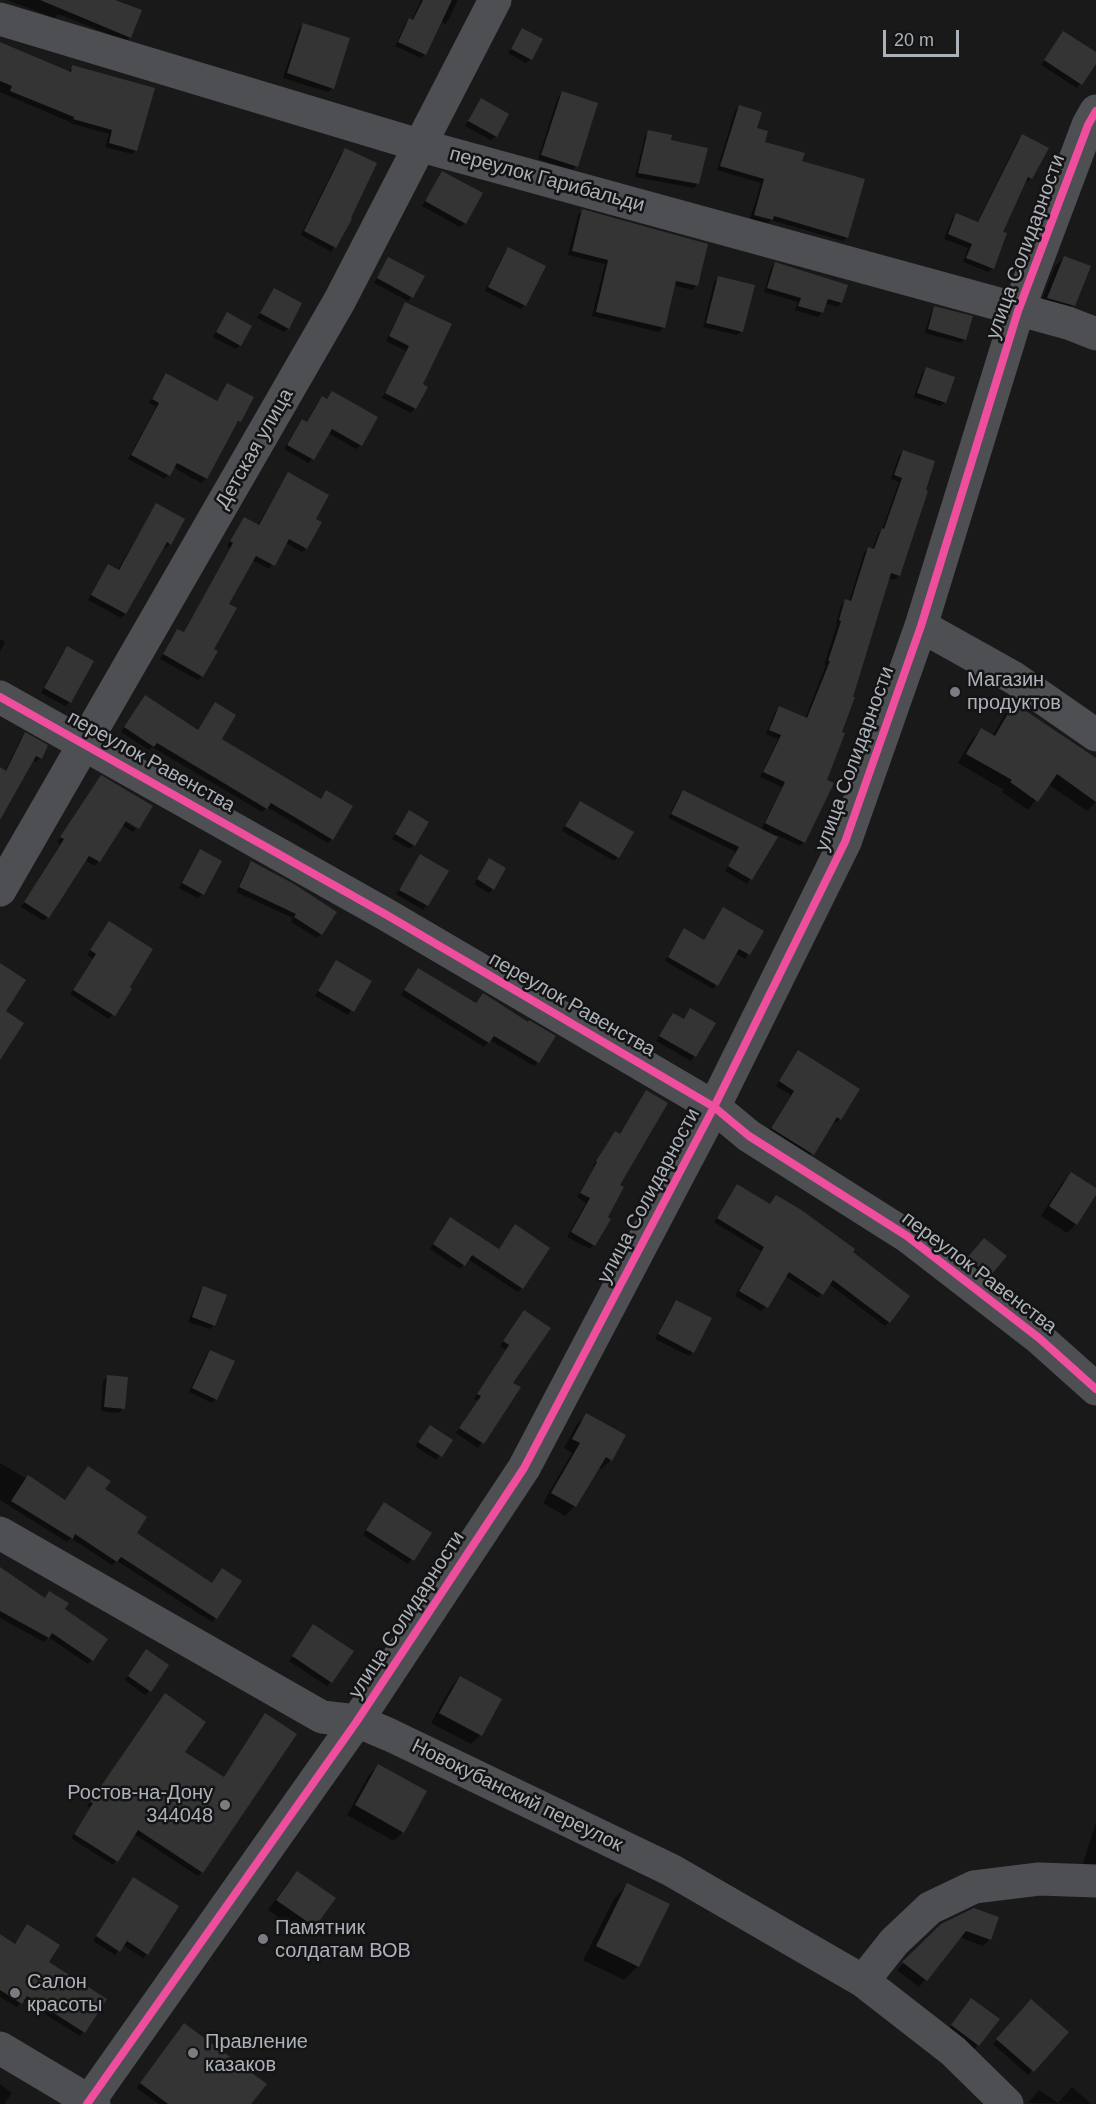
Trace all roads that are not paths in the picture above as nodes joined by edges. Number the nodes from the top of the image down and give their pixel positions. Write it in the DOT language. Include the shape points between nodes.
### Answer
graph roads {
  1 [pos="495,0"];
  2 [pos="0,20"];
  3 [pos="1093,121"];
  4 [pos="422,146"];
  5 [pos="1018,311"];
  6 [pos="1096,334"];
  7 [pos="921,626"];
  8 [pos="0,697"];
  9 [pos="1096,735"];
  10 [pos="85,743"];
  11 [pos="0,890"];
  12 [pos="714,1107"];
  13 [pos="1096,1389"];
  14 [pos="0,1533"];
  15 [pos="357,1721"];
  16 [pos="1096,1881"];
  17 [pos="863,1982"];
  18 [pos="0,2048"];
  19 [pos="90,2103"];
  20 [pos="1007,2104"];
  1 -- 4 [label="street, Детская улица"];
  2 -- 4 [label="street, переулок Гарибальди"];
  3 -- 5 [label="street, улица Солидарности"];
  4 -- 5 [label="street, переулок Гарибальди"];
  4 -- 10 [label="street, Детская улица" via="335,310"];
  5 -- 6 [label="street, переулок Гарибальди"];
  5 -- 7 [label="street, улица Солидарности"];
  7 -- 9 [label="street" via="1014,678"];
  7 -- 12 [label="street, улица Солидарности" via="845,842"];
  8 -- 10 [label="street, переулок Равенства"];
  10 -- 11 [label="street, Детская улица"];
  10 -- 12 [label="street, переулок Равенства"];
  12 -- 13 [label="street, переулок Равенства" via="749,1136 907,1236 1039,1338"];
  12 -- 15 [label="street, улица Солидарности" via="524,1467"];
  14 -- 15 [label="street, Новокубанский переулок" via="322,1717"];
  15 -- 17 [label="street, Новокубанский переулок" via="671,1870"];
  15 -- 19 [label="street, улица Солидарности"];
  16 -- 17 [label="street" via="1040,1879 974,1887 930,1908 894,1942"];
  17 -- 20 [label="street, Новокубанский переулок" via="953,2051"];
  18 -- 19 [label="street"];
}
